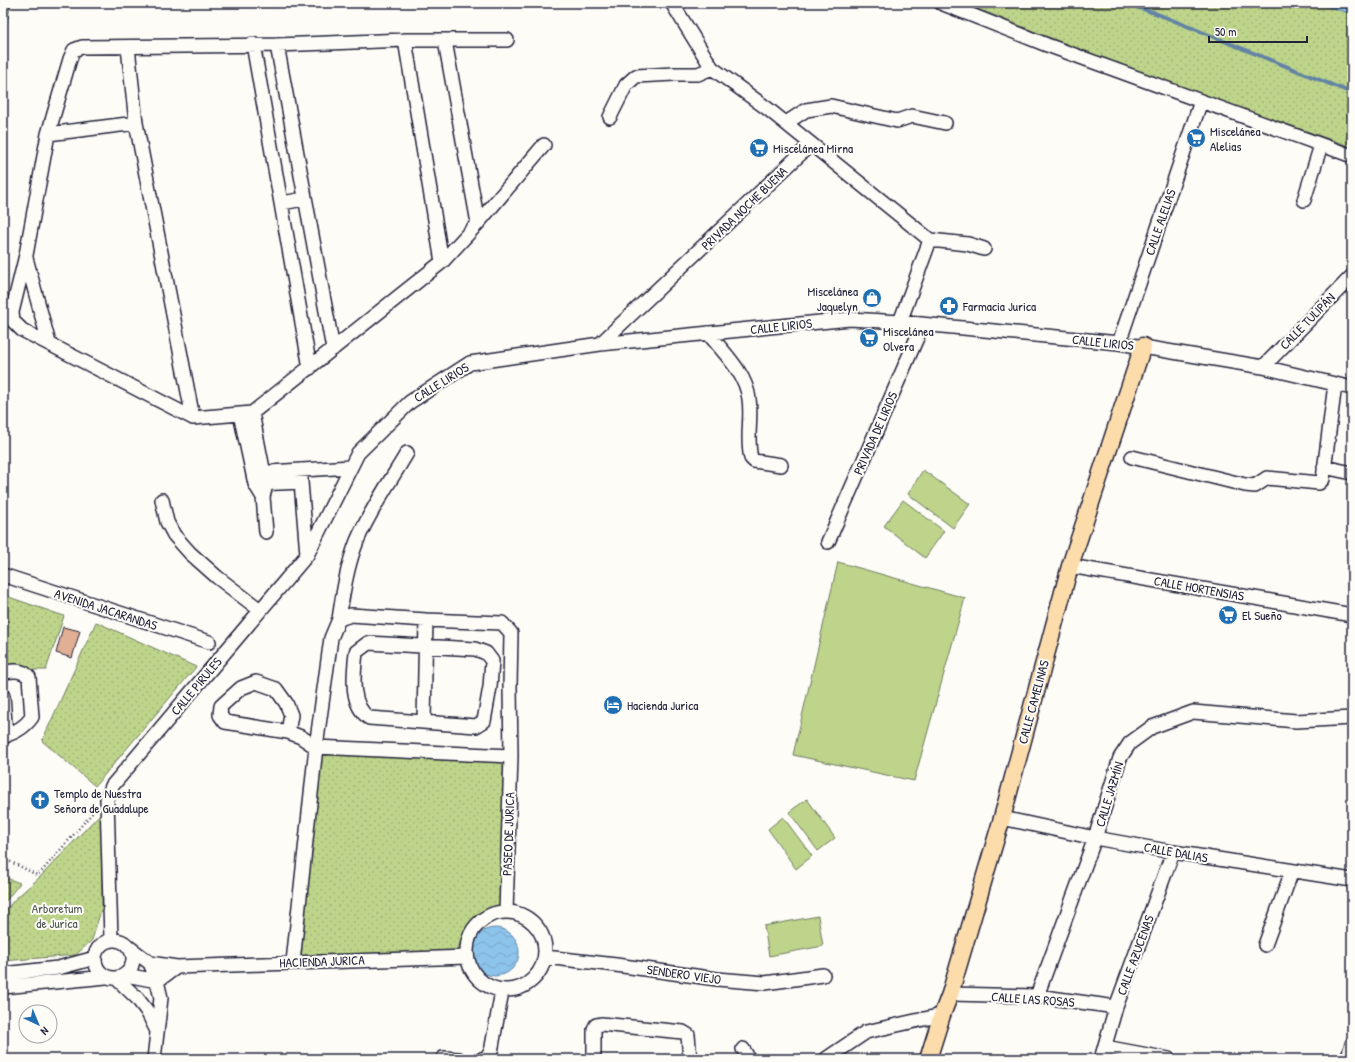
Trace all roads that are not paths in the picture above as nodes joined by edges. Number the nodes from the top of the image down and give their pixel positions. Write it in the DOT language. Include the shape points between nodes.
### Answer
graph roads {
  1 [pos="672,3"];
  2 [pos="941,3"];
  3 [pos="405,40"];
  4 [pos="507,40"];
  5 [pos="445,41"];
  6 [pos="253,44"];
  7 [pos="277,45"];
  8 [pos="128,47"];
  9 [pos="712,68"];
  10 [pos="1201,101"];
  11 [pos="610,117"];
  12 [pos="136,123"];
  13 [pos="786,123"];
  14 [pos="945,123"];
  15 [pos="48,134"];
  16 [pos="811,144"];
  17 [pos="544,145"];
  18 [pos="1321,145"];
  19 [pos="1352,156"];
  20 [pos="304,199"];
  21 [pos="1304,200"];
  22 [pos="282,203"];
  23 [pos="478,223"];
  24 [pos="930,240"];
  25 [pos="984,249"];
  26 [pos="26,255"];
  27 [pos="442,262"];
  28 [pos="1352,276"];
  29 [pos="900,322"];
  30 [pos="923,324"];
  31 [pos="708,333"];
  32 [pos="49,343"];
  33 [pos="1119,343"];
  34 [pos="600,344"];
  35 [pos="1143,346"];
  36 [pos="332,349"];
  37 [pos="1263,367"];
  38 [pos="310,368"];
  39 [pos="1335,384"];
  40 [pos="1352,388"];
  41 [pos="246,413"];
  42 [pos="193,418"];
  43 [pos="358,452"];
  44 [pos="407,453"];
  45 [pos="1132,457"];
  46 [pos="781,465"];
  47 [pos="351,467"];
  48 [pos="1324,467"];
  49 [pos="1352,473"];
  50 [pos="301,476"];
  51 [pos="259,478"];
  52 [pos="162,500"];
  53 [pos="266,532"];
  54 [pos="828,542"];
  55 [pos="307,554"];
  56 [pos="1070,566"];
  57 [pos="3,575"];
  58 [pos="260,610"];
  59 [pos="1352,615"];
  60 [pos="339,619"];
  61 [pos="426,620"];
  62 [pos="209,642"];
  63 [pos="425,646"];
  64 [pos="3,672"];
  65 [pos="490,687"];
  66 [pos="510,687"];
  67 [pos="3,696"];
  68 [pos="1352,718"];
  69 [pos="424,722"];
  70 [pos="288,732"];
  71 [pos="4,736"];
  72 [pos="316,747"];
  73 [pos="511,756"];
  74 [pos="1002,818"];
  75 [pos="1095,838"];
  76 [pos="1173,852"];
  77 [pos="1292,870"];
  78 [pos="1352,880"];
  79 [pos="506,912"];
  80 [pos="111,940"];
  81 [pos="1265,945"];
  82 [pos="130,948"];
  83 [pos="467,957"];
  84 [pos="544,957"];
  85 [pos="95,958"];
  86 [pos="293,962"];
  87 [pos="150,963"];
  88 [pos="177,966"];
  89 [pos="3,974"];
  90 [pos="823,975"];
  91 [pos="116,977"];
  92 [pos="157,981"];
  93 [pos="3,987"];
  94 [pos="502,991"];
  95 [pos="950,994"];
  96 [pos="1037,996"];
  97 [pos="1116,1007"];
  98 [pos="942,1015"];
  99 [pos="156,1029"];
  100 [pos="1352,1044"];
  101 [pos="1103,1053"];
  102 [pos="443,1058"];
  103 [pos="154,1059"];
  104 [pos="459,1059"];
  105 [pos="482,1059"];
  106 [pos="594,1059"];
  107 [pos="690,1059"];
  108 [pos="826,1059"];
  109 [pos="928,1059"];
  110 [pos="1169,1059"];
  111 [pos="1347,1059"];
  1 -- 9 [label="street"];
  2 -- 10 [label="street"];
  3 -- 5 [label="street"];
  3 -- 7 [label="street"];
  3 -- 27 [label="street"];
  4 -- 5 [label="street"];
  5 -- 23 [label="street"];
  6 -- 7 [label="street"];
  6 -- 8 [label="street"];
  6 -- 22 [label="street"];
  7 -- 20 [label="street"];
  8 -- 12 [label="street"];
  8 -- 15 [label="street" via="82,47 74,50"];
  9 -- 11 [label="street" via="698,74 636,76 626,85"];
  9 -- 13 [label="street"];
  10 -- 18 [label="street"];
  10 -- 33 [label="street, CALLE ALELIAS"];
  12 -- 15 [label="street"];
  12 -- 42 [label="street"];
  13 -- 14 [label="street" via="806,110 830,106 897,121 912,116"];
  13 -- 16 [label="street"];
  15 -- 26 [label="street"];
  16 -- 24 [label="street"];
  16 -- 34 [label="street, PRIVADA NOCHE BUENA"];
  17 -- 23 [label="street"];
  18 -- 19 [label="street"];
  18 -- 21 [label="street"];
  20 -- 22 [label="street"];
  20 -- 36 [label="street"];
  22 -- 38 [label="street"];
  23 -- 27 [label="street"];
  24 -- 25 [label="street" via="968,244"];
  24 -- 29 [label="street"];
  26 -- 32 [label="street"];
  26 -- 32 [label="street" via="12,312 13,321 22,330"];
  27 -- 36 [label="street"];
  28 -- 37 [label="street, CALLE TULIPÁN"];
  29 -- 30 [label="street, CALLE LIRIOS"];
  29 -- 31 [label="street, CALLE LIRIOS" via="850,319"];
  30 -- 33 [label="street, CALLE LIRIOS"];
  30 -- 54 [label="street, PRIVADA DE LIRIOS"];
  31 -- 34 [label="street, CALLE LIRIOS"];
  31 -- 46 [label="street" via="746,383 751,458 754,461"];
  32 -- 42 [label="street"];
  33 -- 35 [label="street, CALLE LIRIOS"];
  34 -- 43 [label="street, CALLE LIRIOS" via="470,363 410,402"];
  35 -- 37 [label="street, CALLE LIRIOS"];
  35 -- 56 [label="main road, CALLE CAMELINAS"];
  36 -- 38 [label="street"];
  37 -- 39 [label="street, CALLE LIRIOS"];
  38 -- 41 [label="street"];
  39 -- 40 [label="street, CALLE LIRIOS"];
  39 -- 48 [label="street"];
  41 -- 42 [label="street"];
  41 -- 51 [label="street"];
  43 -- 47 [label="street, CALLE PIRULES"];
  44 -- 60 [label="street" via="356,542 344,583"];
  45 -- 48 [label="street" via="1255,486 1267,478 1319,484 1323,480"];
  47 -- 50 [label="street"];
  47 -- 55 [label="street, CALLE PIRULES"];
  48 -- 49 [label="street"];
  50 -- 51 [label="street"];
  50 -- 55 [label="street"];
  51 -- 53 [label="street"];
  52 -- 58 [label="street" via="167,522 174,535 190,553"];
  55 -- 58 [label="street, CALLE PIRULES"];
  56 -- 59 [label="street, CALLE HORTENSIAS"];
  56 -- 74 [label="main road, CALLE CAMELINAS"];
  57 -- 62 [label="street, AVENIDA JACARANDAS"];
  58 -- 80 [label="street, CALLE PIRULES" via="112,786 107,799"];
  60 -- 61 [label="street, PASEO DE JURICA" via="351,615"];
  60 -- 72 [label="street" via="332,638"];
  61 -- 63 [label="street"];
  61 -- 66 [label="street, PASEO DE JURICA" via="502,623 511,633"];
  63 -- 65 [label="street" via="475,649 486,653 492,660"];
  63 -- 69 [label="street"];
  63 -- 69 [label="street" via="368,643 356,652 353,677 358,706 370,718"];
  64 -- 71 [label="street" via="18,671 29,677 32,717 27,724"];
  65 -- 66 [label="street"];
  65 -- 69 [label="street" via="484,721 476,726"];
  66 -- 73 [label="street, PASEO DE JURICA"];
  67 -- 71 [label="street"];
  68 -- 75 [label="street, CALLE JAZMÍN" via="1296,721 1193,712 1152,727 1130,743 1120,758"];
  70 -- 70 [label="street" via="225,722 220,715 221,706 241,688 256,682 276,689 291,715"];
  70 -- 72 [label="street"];
  72 -- 73 [label="street"];
  72 -- 86 [label="street"];
  73 -- 79 [label="street, PASEO DE JURICA"];
  74 -- 75 [label="street, CALLE DALIAS"];
  74 -- 95 [label="main road, CALLE CAMELINAS"];
  75 -- 76 [label="street, CALLE DALIAS"];
  75 -- 96 [label="street, CALLE JAZMÍN"];
  76 -- 77 [label="street, CALLE DALIAS"];
  76 -- 97 [label="street, CALLE AZUCENAS"];
  77 -- 78 [label="street, CALLE DALIAS"];
  77 -- 81 [label="street"];
  79 -- 83 [label="street" via="485,918 476,926 468,940"];
  79 -- 84 [label="street" via="527,918 536,926 545,946"];
  80 -- 82 [label="street" via="118,940"];
  80 -- 85 [label="street" via="103,943"];
  82 -- 87 [label="street"];
  82 -- 91 [label="street" via="134,957 132,967"];
  83 -- 86 [label="street, HACIENDA JURICA"];
  83 -- 94 [label="street" via="476,977 484,984"];
  84 -- 90 [label="street, SENDERO VIEJO" via="765,983"];
  84 -- 94 [label="street" via="541,968 527,985"];
  85 -- 89 [label="street" via="58,968"];
  85 -- 91 [label="street" via="97,970"];
  86 -- 88 [label="street, HACIENDA JURICA"];
  87 -- 88 [label="street, HACIENDA JURICA"];
  87 -- 92 [label="street"];
  88 -- 92 [label="street"];
  91 -- 92 [label="street"];
  91 -- 93 [label="street"];
  91 -- 99 [label="street" via="147,1011"];
  92 -- 99 [label="street" via="160,998"];
  94 -- 105 [label="street" via="491,1052"];
  95 -- 96 [label="street, CALLE LAS ROSAS"];
  95 -- 98 [label="main road, CALLE CAMELINAS"];
  96 -- 97 [label="street, CALLE LAS ROSAS"];
  97 -- 101 [label="street, CALLE AZUCENAS"];
  98 -- 108 [label="street" via="866,1032"];
  98 -- 109 [label="main road, CALLE CAMELINAS"];
  99 -- 103 [label="street"];
  100 -- 111 [label="street"];
  101 -- 110 [label="street"];
  102 -- 104 [label="street"];
  106 -- 107 [label="street" via="594,1029 601,1024 683,1032 688,1035"];
}
